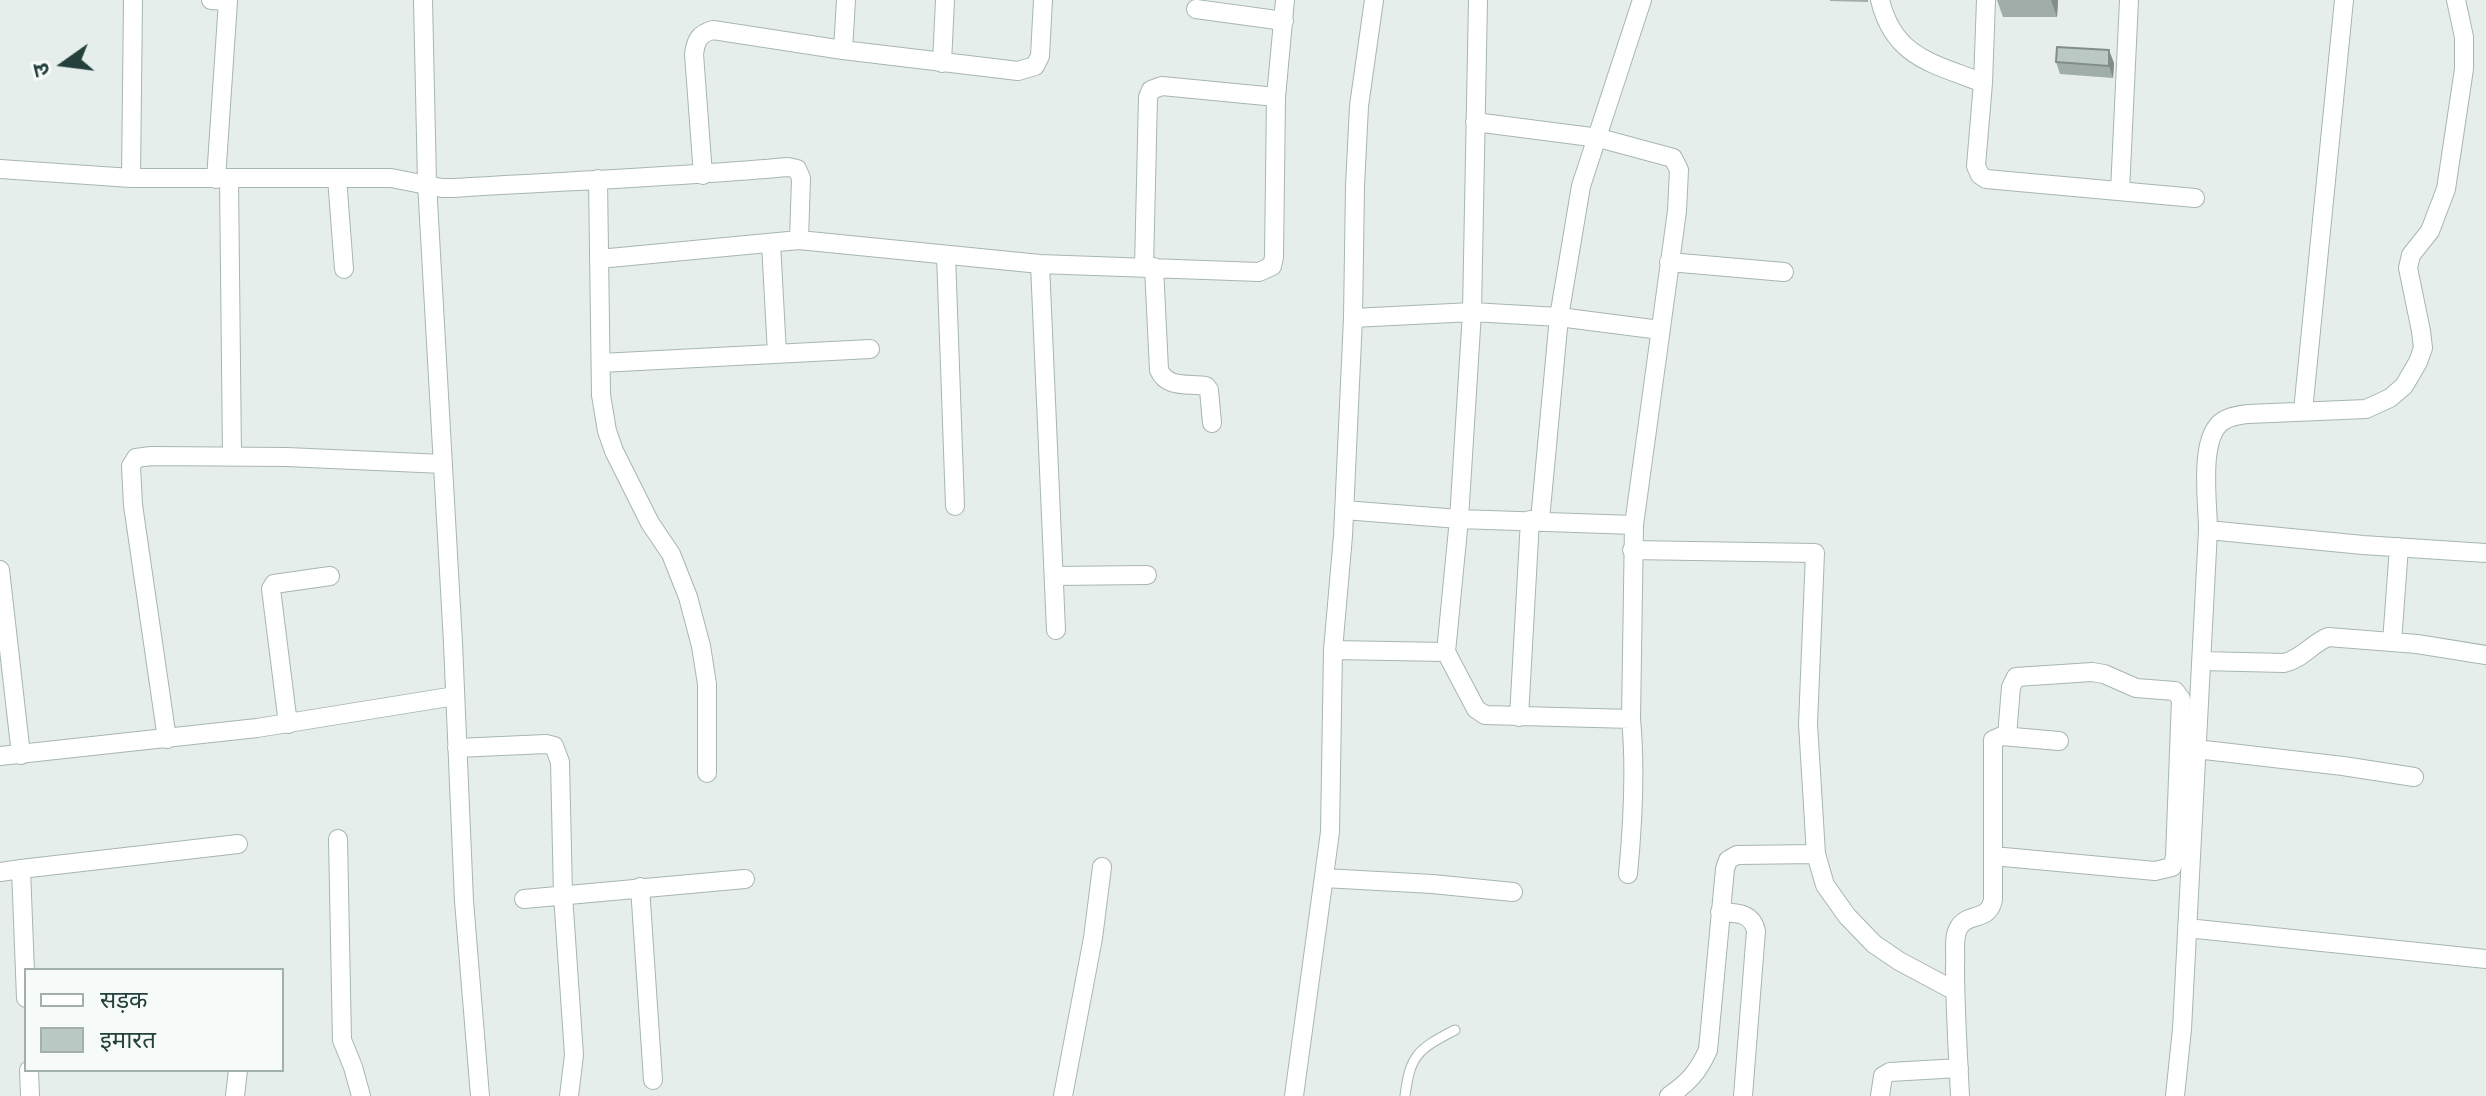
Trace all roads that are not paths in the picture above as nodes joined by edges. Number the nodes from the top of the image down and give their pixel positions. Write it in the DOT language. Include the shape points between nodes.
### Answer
graph roads {
  1 [pos="133,0"];
  2 [pos="222,0"];
  3 [pos="423,0"];
  4 [pos="846,0"];
  5 [pos="945,0"];
  6 [pos="1043,0"];
  7 [pos="1285,0"];
  8 [pos="1374,0"];
  9 [pos="1478,0"];
  10 [pos="1642,0"];
  11 [pos="1880,0"];
  12 [pos="1986,0"];
  13 [pos="2129,0"];
  14 [pos="2344,0"];
  15 [pos="2456,0"];
  16 [pos="1196,9"];
  17 [pos="1284,21"];
  18 [pos="843,50"];
  19 [pos="942,63"];
  20 [pos="1983,83"];
  21 [pos="1276,97"];
  22 [pos="1475,122"];
  23 [pos="1599,138"];
  24 [pos="0,169"];
  25 [pos="703,175"];
  26 [pos="131,178"];
  27 [pos="222,178"];
  28 [pos="337,178"];
  29 [pos="598,179"];
  30 [pos="427,183"];
  31 [pos="2120,191"];
  32 [pos="2195,198"];
  33 [pos="799,240"];
  34 [pos="771,243"];
  35 [pos="946,255"];
  36 [pos="599,259"];
  37 [pos="1669,262"];
  38 [pos="1040,264"];
  39 [pos="1149,267"];
  40 [pos="344,269"];
  41 [pos="1784,272"];
  42 [pos="1472,312"];
  43 [pos="1559,317"];
  44 [pos="1353,318"];
  45 [pos="1660,330"];
  46 [pos="870,349"];
  47 [pos="777,354"];
  48 [pos="601,363"];
  49 [pos="2303,411"];
  50 [pos="1212,423"];
  51 [pos="232,457"];
  52 [pos="443,464"];
  53 [pos="955,506"];
  54 [pos="1344,510"];
  55 [pos="1459,519"];
  56 [pos="1535,520"];
  57 [pos="1634,525"];
  58 [pos="2208,530"];
  59 [pos="2399,547"];
  60 [pos="1632,550"];
  61 [pos="2486,553"];
  62 [pos="0,570"];
  63 [pos="1147,575"];
  64 [pos="330,576"];
  65 [pos="1054,576"];
  66 [pos="1056,630"];
  67 [pos="2392,642"];
  68 [pos="1333,650"];
  69 [pos="1446,652"];
  70 [pos="2486,655"];
  71 [pos="2201,661"];
  72 [pos="455,696"];
  73 [pos="1519,717"];
  74 [pos="1631,719"];
  75 [pos="288,724"];
  76 [pos="2007,736"];
  77 [pos="167,739"];
  78 [pos="2059,741"];
  79 [pos="457,748"];
  80 [pos="2196,749"];
  81 [pos="21,755"];
  82 [pos="0,756"];
  83 [pos="707,773"];
  84 [pos="2414,777"];
  85 [pos="2185,802"];
  86 [pos="338,839"];
  87 [pos="238,844"];
  88 [pos="1816,854"];
  89 [pos="1993,856"];
  90 [pos="1102,867"];
  91 [pos="21,869"];
  92 [pos="0,872"];
  93 [pos="1628,874"];
  94 [pos="1324,878"];
  95 [pos="745,879"];
  96 [pos="640,887"];
  97 [pos="1513,892"];
  98 [pos="563,895"];
  99 [pos="524,899"];
  100 [pos="1720,912"];
  101 [pos="2187,928"];
  102 [pos="2486,959"];
  103 [pos="25,968"];
  104 [pos="1955,991"];
  105 [pos="1455,1030"];
  106 [pos="1959,1068"];
  107 [pos="29,1072"];
  108 [pos="238,1072"];
  109 [pos="653,1080"];
  110 [pos="30,1096"];
  111 [pos="235,1096"];
  112 [pos="361,1096"];
  113 [pos="480,1096"];
  114 [pos="569,1096"];
  115 [pos="1063,1096"];
  116 [pos="1294,1096"];
  117 [pos="1405,1096"];
  118 [pos="1669,1096"];
  119 [pos="1743,1096"];
  120 [pos="1880,1096"];
  121 [pos="1960,1096"];
  122 [pos="2175,1096"];
  1 -- 26 [label="street"];
  2 -- 27 [label="street"];
  3 -- 30 [label="street"];
  4 -- 18 [label="street"];
  5 -- 19 [label="street"];
  6 -- 19 [label="street" via="1035,66 1018,71"];
  7 -- 17 [label="street"];
  8 -- 44 [label="street" via="1359,106"];
  9 -- 22 [label="street"];
  10 -- 23 [label="street"];
  11 -- 20 [label="street" via="1885,20 1905,48"];
  12 -- 20 [label="street"];
  13 -- 31 [label="street"];
  14 -- 49 [label="street"];
  15 -- 49 [label="street" via="2464,69 2446,189 2408,268 2423,348 2418,362 2404,386 2366,409"];
  16 -- 17 [label="street"];
  17 -- 21 [label="street"];
  18 -- 19 [label="street"];
  18 -- 25 [label="street" via="713,30 704,33 694,54"];
  20 -- 31 [label="street" via="1976,166 1980,175"];
  21 -- 39 [label="street" via="1272,266 1259,272"];
  21 -- 39 [label="street" via="1162,86 1151,90"];
  22 -- 23 [label="street"];
  22 -- 42 [label="street"];
  23 -- 37 [label="street" via="1673,158 1680,184"];
  23 -- 43 [label="street" via="1581,186"];
  24 -- 26 [label="street"];
  25 -- 29 [label="street"];
  25 -- 33 [label="street" via="797,169"];
  26 -- 27 [label="street"];
  27 -- 28 [label="street"];
  27 -- 51 [label="street"];
  28 -- 30 [label="street"];
  28 -- 40 [label="street"];
  29 -- 30 [label="street" via="454,188"];
  29 -- 36 [label="street"];
  30 -- 52 [label="street"];
  31 -- 32 [label="street"];
  33 -- 34 [label="street"];
  33 -- 35 [label="street"];
  34 -- 36 [label="street"];
  34 -- 47 [label="street"];
  35 -- 38 [label="street"];
  35 -- 53 [label="street"];
  36 -- 48 [label="street"];
  37 -- 41 [label="street"];
  37 -- 45 [label="street"];
  38 -- 39 [label="street"];
  38 -- 65 [label="street"];
  39 -- 50 [label="street" via="1159,370 1170,383 1206,386"];
  42 -- 43 [label="street"];
  42 -- 44 [label="street"];
  42 -- 55 [label="street"];
  43 -- 45 [label="street"];
  43 -- 56 [label="street"];
  44 -- 54 [label="street"];
  45 -- 57 [label="street"];
  46 -- 47 [label="street"];
  47 -- 48 [label="street"];
  48 -- 83 [label="street" via="603,407 614,451 671,554 688,597 707,684"];
  49 -- 58 [label="street" via="2222,421 2207,451"];
  51 -- 52 [label="street"];
  51 -- 77 [label="street" via="151,456 136,458 131,466"];
  52 -- 72 [label="street"];
  54 -- 55 [label="street"];
  54 -- 68 [label="street"];
  55 -- 56 [label="street"];
  55 -- 69 [label="street"];
  56 -- 57 [label="street"];
  56 -- 73 [label="street"];
  57 -- 60 [label="street"];
  58 -- 59 [label="street"];
  58 -- 71 [label="street"];
  59 -- 61 [label="street"];
  59 -- 67 [label="street"];
  60 -- 74 [label="street"];
  60 -- 88 [label="street" via="1815,553 1808,724"];
  62 -- 81 [label="street"];
  63 -- 65 [label="street"];
  64 -- 75 [label="street" via="285,581 271,589"];
  65 -- 66 [label="street"];
  67 -- 70 [label="street"];
  67 -- 71 [label="street" via="2328,637 2284,663"];
  68 -- 69 [label="street"];
  68 -- 94 [label="street" via="1330,832"];
  69 -- 73 [label="street" via="1476,709 1485,715"];
  71 -- 80 [label="street"];
  72 -- 75 [label="street"];
  72 -- 79 [label="street"];
  73 -- 74 [label="street"];
  74 -- 93 [label="street" via="1634,803"];
  75 -- 77 [label="street"];
  76 -- 78 [label="street"];
  76 -- 85 [label="street" via="2016,677 2092,672 2136,688 2175,691 2181,699"];
  76 -- 89 [label="street" via="1996,737 1992,744"];
  77 -- 81 [label="street"];
  79 -- 98 [label="street" via="554,746 560,762"];
  79 -- 113 [label="street"];
  80 -- 84 [label="street"];
  80 -- 85 [label="street"];
  81 -- 82 [label="street"];
  85 -- 89 [label="street" via="2175,857 2167,869"];
  85 -- 101 [label="street"];
  86 -- 112 [label="street" via="342,1040"];
  87 -- 91 [label="street"];
  88 -- 100 [label="street" via="1737,855 1728,860"];
  88 -- 104 [label="street" via="1825,885 1874,944"];
  89 -- 104 [label="street" via="1991,910 1958,928"];
  90 -- 115 [label="street"];
  91 -- 92 [label="street"];
  91 -- 103 [label="street"];
  94 -- 97 [label="street"];
  94 -- 116 [label="street"];
  95 -- 96 [label="street"];
  96 -- 98 [label="street"];
  96 -- 109 [label="street"];
  98 -- 99 [label="street"];
  98 -- 114 [label="street" via="574,1055"];
  100 -- 118 [label="street" via="1708,1050 1700,1068"];
  100 -- 119 [label="street" via="1744,914 1756,931"];
  101 -- 102 [label="street"];
  101 -- 122 [label="street"];
  104 -- 106 [label="street"];
  105 -- 117 [label="lane" via="1416,1056 1408,1070"];
  106 -- 120 [label="street" via="1890,1072 1883,1076"];
  106 -- 121 [label="street"];
  107 -- 110 [label="street"];
  108 -- 111 [label="street"];
}
